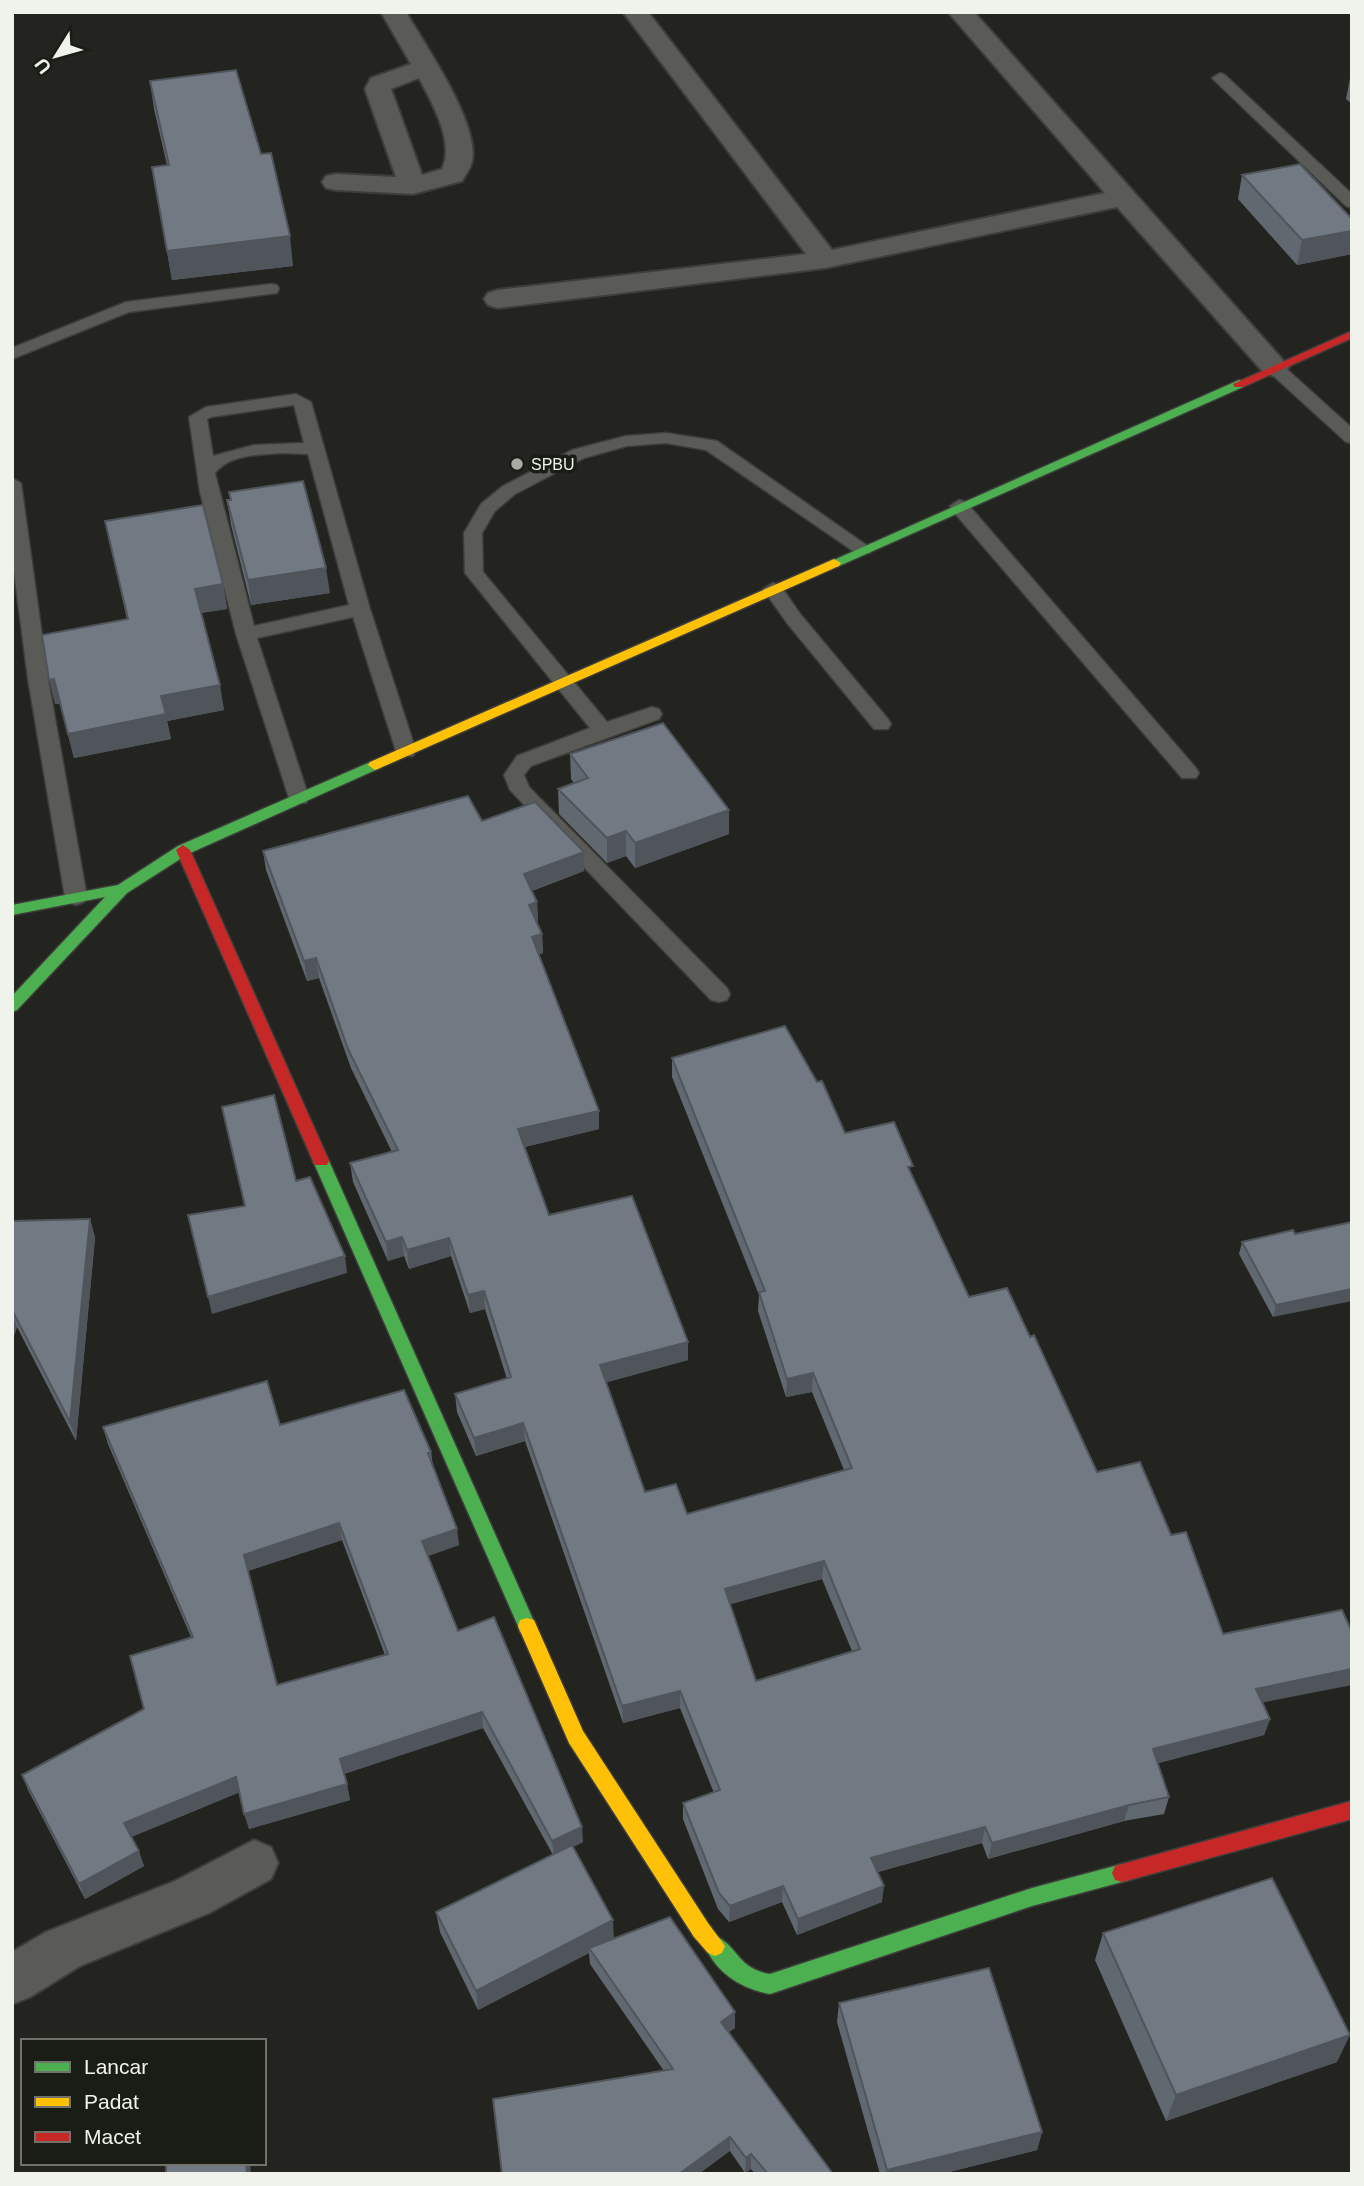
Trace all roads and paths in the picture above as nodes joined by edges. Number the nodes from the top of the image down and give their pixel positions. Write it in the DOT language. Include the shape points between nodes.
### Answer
graph roads {
  1 [pos="393,12"];
  2 [pos="635,12"];
  3 [pos="960,12"];
  4 [pos="424,68"];
  5 [pos="1220,78"];
  6 [pos="336,182"];
  7 [pos="413,186"];
  8 [pos="1123,197"];
  9 [pos="1352,203"];
  10 [pos="825,260"];
  11 [pos="271,289"];
  12 [pos="498,299"];
  13 [pos="1352,334"];
  14 [pos="12,354"];
  15 [pos="1274,367"];
  16 [pos="1352,438"];
  17 [pos="314,450"];
  18 [pos="206,473"];
  19 [pos="12,484"];
  20 [pos="959,506"];
  21 [pos="863,549"];
  22 [pos="773,589"];
  23 [pos="360,609"];
  24 [pos="246,634"];
  25 [pos="563,682"];
  26 [pos="652,714"];
  27 [pos="881,724"];
  28 [pos="603,730"];
  29 [pos="407,751"];
  30 [pos="1189,773"];
  31 [pos="299,798"];
  32 [pos="183,850"];
  33 [pos="122,889"];
  34 [pos="76,897"];
  35 [pos="12,910"];
  36 [pos="719,994"];
  37 [pos="12,1006"];
  38 [pos="1352,1810"];
  39 [pos="254,1863"];
  40 [pos="12,1980"];
  1 -- 4 [label="street"];
  2 -- 10 [label="street"];
  3 -- 8 [label="street"];
  4 -- 7 [label="street" via="380,83 378,89"];
  4 -- 7 [label="street" via="455,128 459,162 452,175"];
  5 -- 9 [label="lane"];
  6 -- 7 [label="street"];
  8 -- 10 [label="street"];
  8 -- 15 [label="street"];
  10 -- 12 [label="street"];
  11 -- 14 [label="lane" via="126,306"];
  13 -- 15 [label="main road"];
  15 -- 16 [label="lane"];
  15 -- 20 [label="main road"];
  17 -- 18 [label="lane" via="291,446 224,456"];
  17 -- 18 [label="lane" via="302,402 296,399 206,412 198,417"];
  17 -- 23 [label="lane"];
  18 -- 24 [label="lane"];
  19 -- 34 [label="lane" via="37,679"];
  20 -- 21 [label="main road"];
  20 -- 30 [label="lane"];
  21 -- 22 [label="main road"];
  21 -- 25 [label="lane" via="712,446 666,438 626,441 578,454 509,490 488,508 473,533 474,573"];
  22 -- 25 [label="main road"];
  22 -- 27 [label="lane"];
  23 -- 24 [label="lane"];
  23 -- 29 [label="lane"];
  24 -- 31 [label="lane"];
  25 -- 28 [label="lane"];
  25 -- 29 [label="main road"];
  26 -- 28 [label="lane"];
  28 -- 36 [label="lane" via="524,761 514,775 520,790"];
  29 -- 31 [label="main road"];
  31 -- 32 [label="main road"];
  32 -- 33 [label="main road"];
  32 -- 38 [label="main road" via="576,1737 701,1930 734,1969 752,1982 792,1979 1032,1896"];
  33 -- 34 [label="main road"];
  33 -- 37 [label="main road"];
  34 -- 35 [label="main road"];
  39 -- 40 [label="street" via="192,1897 63,1949"];
}
